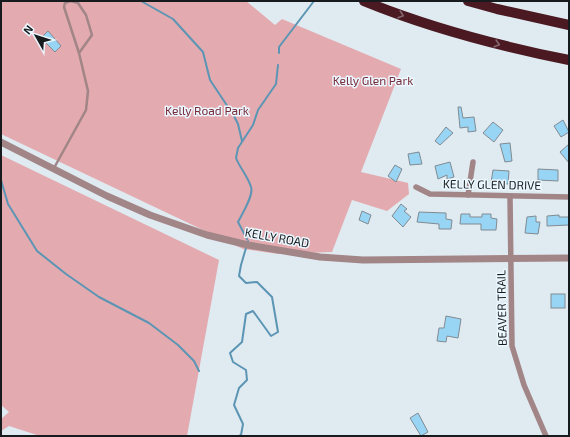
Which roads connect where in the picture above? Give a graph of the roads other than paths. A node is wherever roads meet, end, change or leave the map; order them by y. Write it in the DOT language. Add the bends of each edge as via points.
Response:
graph roads {
  1 [pos="364,1"];
  2 [pos="468,1"];
  3 [pos="569,25"];
  4 [pos="79,53"];
  5 [pos="569,60"];
  6 [pos="1,142"];
  7 [pos="473,162"];
  8 [pos="54,169"];
  9 [pos="416,187"];
  10 [pos="468,195"];
  11 [pos="510,197"];
  12 [pos="569,197"];
  13 [pos="511,258"];
  14 [pos="569,258"];
  15 [pos="546,436"];
  1 -- 5 [label="highway, one-way" via="460,34"];
  2 -- 3 [label="highway" via="497,10"];
  4 -- 4 [label="lane" via="92,35 86,15 78,3 71,1 65,3 64,7"];
  4 -- 8 [label="lane" via="88,91 86,110"];
  6 -- 8 [label="street, KELLY ROAD"];
  7 -- 10 [label="street"];
  8 -- 13 [label="street, KELLY ROAD" via="114,200 184,228 248,245 320,257 363,260"];
  9 -- 10 [label="street, KELLY GLEN DRIVE" via="430,194"];
  10 -- 11 [label="street, KELLY GLEN DRIVE"];
  11 -- 12 [label="street, KELLY GLEN DRIVE"];
  11 -- 13 [label="street, BEAVER TRAIL"];
  13 -- 14 [label="street, KELLY ROAD"];
  13 -- 15 [label="street, BEAVER TRAIL" via="512,346 524,385"];
}
